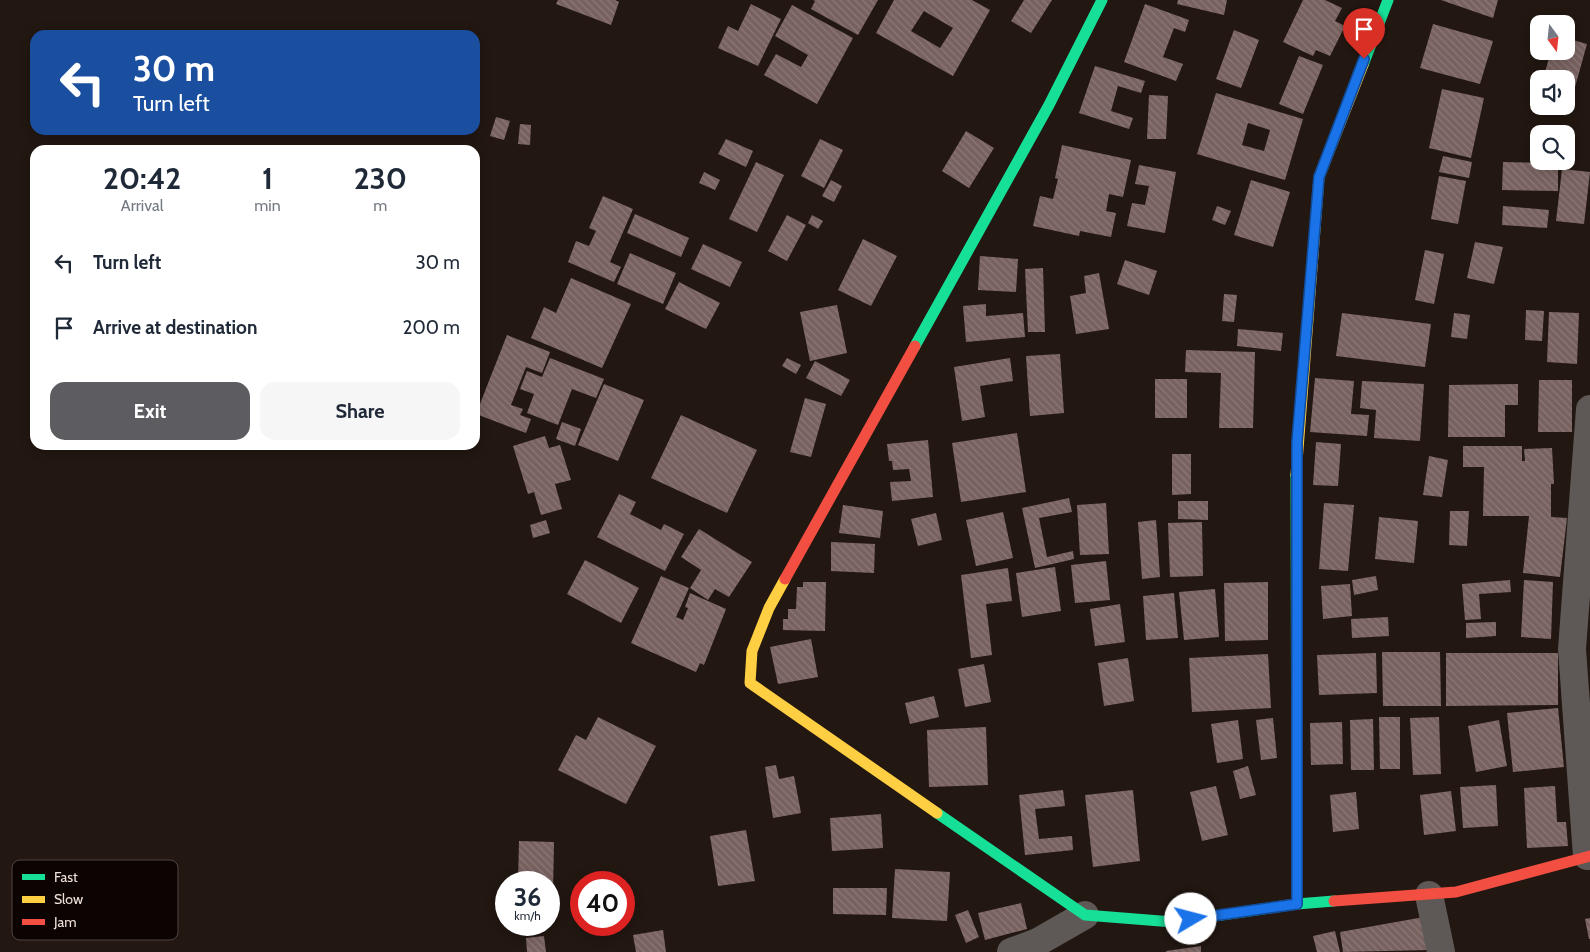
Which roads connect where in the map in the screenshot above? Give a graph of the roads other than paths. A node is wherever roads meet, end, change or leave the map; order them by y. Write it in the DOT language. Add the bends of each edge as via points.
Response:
graph roads {
  1 [pos="1102,0"];
  2 [pos="1388,0"];
  3 [pos="1590,409"];
  4 [pos="1589,856"];
  5 [pos="1429,895"];
  6 [pos="1297,904"];
  7 [pos="1085,915"];
  8 [pos="1011,952"];
  9 [pos="1440,952"];
  1 -- 7 [label="street" via="1050,105 769,608 752,651 750,682"];
  2 -- 6 [label="street" via="1319,177 1296,461"];
  3 -- 4 [label="street" via="1572,649"];
  4 -- 5 [label="street" via="1456,892"];
  5 -- 6 [label="street"];
  5 -- 9 [label="street"];
  6 -- 7 [label="street" via="1174,922"];
  7 -- 8 [label="street" via="1038,942"];
}
